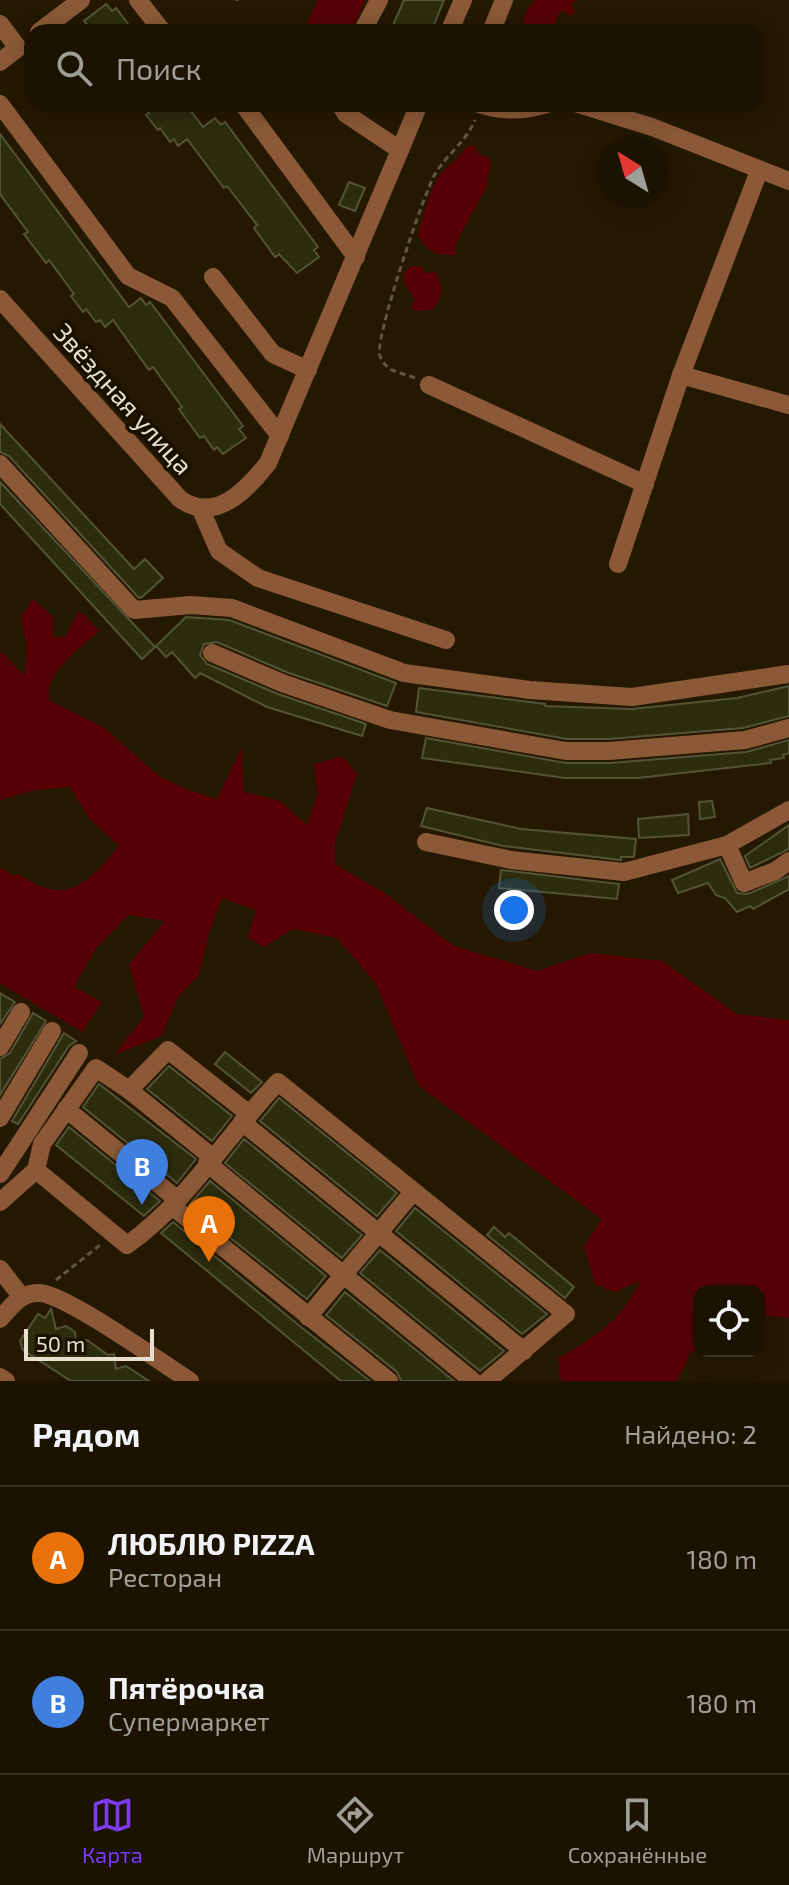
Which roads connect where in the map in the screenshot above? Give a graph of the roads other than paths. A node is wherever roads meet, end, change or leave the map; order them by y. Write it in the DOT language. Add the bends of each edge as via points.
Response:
graph roads {
  1 [pos="81,0"];
  2 [pos="138,0"];
  3 [pos="379,0"];
  4 [pos="463,0"];
  5 [pos="504,0"];
  6 [pos="0,24"];
  7 [pos="50,24"];
  8 [pos="157,24"];
  9 [pos="366,24"];
  10 [pos="452,24"];
  11 [pos="494,24"];
  12 [pos="24,42"];
  13 [pos="24,44"];
  14 [pos="0,62"];
  15 [pos="0,104"];
  16 [pos="249,112"];
  17 [pos="345,112"];
  18 [pos="416,112"];
  19 [pos="604,112"];
  20 [pos="400,150"];
  21 [pos="759,171"];
  22 [pos="789,181"];
  23 [pos="356,257"];
  24 [pos="213,277"];
  25 [pos="0,299"];
  26 [pos="308,370"];
  27 [pos="681,375"];
  28 [pos="429,385"];
  29 [pos="789,405"];
  30 [pos="280,436"];
  31 [pos="0,464"];
  32 [pos="645,484"];
  33 [pos="201,510"];
  34 [pos="618,564"];
  35 [pos="446,640"];
  36 [pos="212,653"];
  37 [pos="789,674"];
  38 [pos="789,728"];
  39 [pos="789,810"];
  40 [pos="426,842"];
  41 [pos="727,845"];
  42 [pos="789,861"];
  43 [pos="21,1012"];
  44 [pos="52,1031"];
  45 [pos="0,1047"];
  46 [pos="79,1053"];
  47 [pos="129,1090"];
  48 [pos="66,1109"];
  49 [pos="0,1118"];
  50 [pos="245,1118"];
  51 [pos="210,1160"];
  52 [pos="36,1170"];
  53 [pos="0,1174"];
  54 [pos="413,1192"];
  55 [pos="0,1202"];
  56 [pos="175,1203"];
  57 [pos="379,1232"];
  58 [pos="0,1269"];
  59 [pos="343,1274"];
  60 [pos="21,1296"];
  61 [pos="308,1317"];
  62 [pos="0,1319"];
  63 [pos="524,1351"];
  64 [pos="0,1377"];
  65 [pos="6,1381"];
  66 [pos="190,1381"];
  67 [pos="389,1381"];
  68 [pos="473,1381"];
  69 [pos="487,1381"];
  1 -- 7 [label="street"];
  2 -- 8 [label="street"];
  3 -- 9 [label="street"];
  4 -- 10 [label="street"];
  5 -- 11 [label="street"];
  6 -- 12 [label="street"];
  13 -- 14 [label="street"];
  15 -- 30 [label="street" via="128,276 172,298"];
  16 -- 23 [label="street"];
  17 -- 20 [label="street"];
  18 -- 20 [label="street, Звёздная улица"];
  19 -- 21 [label="street"];
  20 -- 23 [label="street, Звёздная улица"];
  21 -- 22 [label="street"];
  21 -- 27 [label="street"];
  23 -- 26 [label="street, Звёздная улица"];
  24 -- 26 [label="street" via="273,354"];
  25 -- 33 [label="street, Звёздная улица" via="165,483"];
  26 -- 30 [label="street, Звёздная улица"];
  27 -- 29 [label="street"];
  27 -- 32 [label="street"];
  28 -- 32 [label="street"];
  30 -- 33 [label="street, Звёздная улица" via="257,477 217,507"];
  31 -- 37 [label="street" via="134,610 232,608 404,673 530,690 632,697"];
  32 -- 34 [label="street"];
  33 -- 35 [label="street" via="219,551 258,578"];
  36 -- 38 [label="street" via="390,720 566,751 745,740"];
  39 -- 41 [label="street"];
  40 -- 41 [label="street" via="511,860 624,872"];
  41 -- 42 [label="street" via="744,883"];
  43 -- 45 [label="street"];
  44 -- 49 [label="street"];
  46 -- 53 [label="street"];
  47 -- 48 [label="street" via="96,1068"];
  47 -- 50 [label="street" via="168,1050"];
  47 -- 51 [label="street"];
  48 -- 52 [label="street" via="42,1144"];
  48 -- 56 [label="street"];
  50 -- 51 [label="street"];
  50 -- 54 [label="street" via="278,1082"];
  50 -- 57 [label="street"];
  51 -- 56 [label="street"];
  51 -- 59 [label="street"];
  52 -- 55 [label="street"];
  52 -- 56 [label="street" via="127,1245"];
  54 -- 57 [label="street"];
  54 -- 63 [label="street" via="566,1314"];
  56 -- 61 [label="street"];
  57 -- 59 [label="street"];
  57 -- 63 [label="street"];
  58 -- 60 [label="street"];
  59 -- 61 [label="street"];
  59 -- 68 [label="street"];
  60 -- 62 [label="street"];
  60 -- 66 [label="street" via="40,1293 67,1303"];
  61 -- 67 [label="street"];
  63 -- 69 [label="street"];
  64 -- 65 [label="street"];
}
